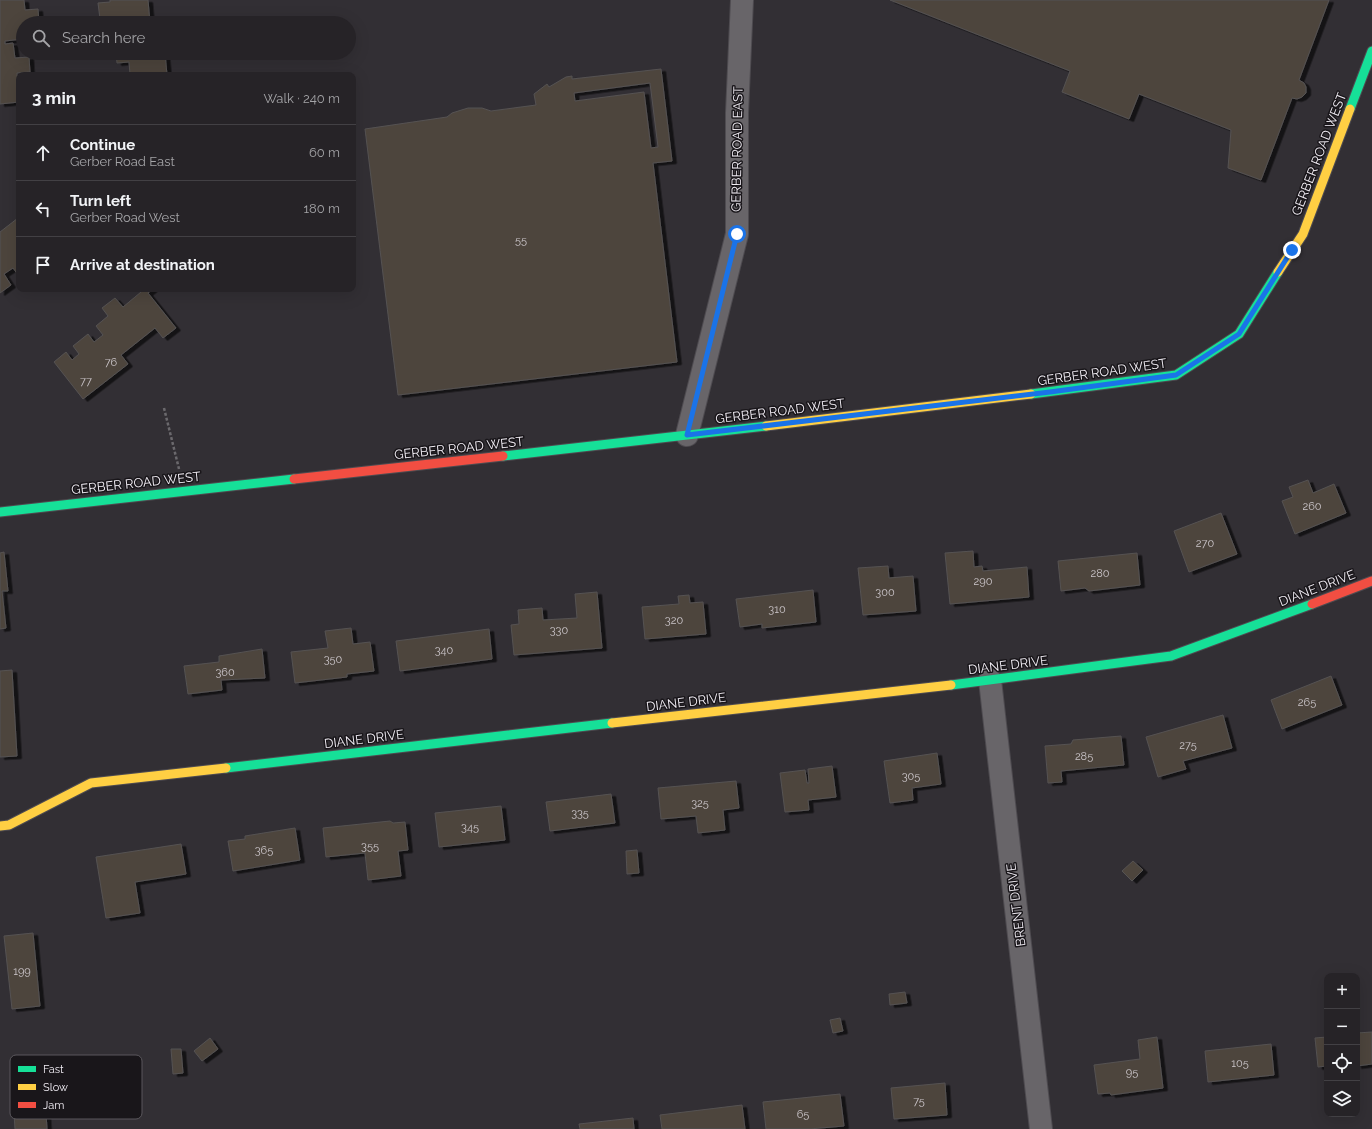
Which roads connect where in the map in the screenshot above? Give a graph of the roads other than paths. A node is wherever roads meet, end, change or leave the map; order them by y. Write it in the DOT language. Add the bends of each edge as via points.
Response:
graph roads {
  1 [pos="742,0"];
  2 [pos="1372,51"];
  3 [pos="687,435"];
  4 [pos="0,512"];
  5 [pos="1372,581"];
  6 [pos="990,680"];
  7 [pos="0,826"];
  8 [pos="1041,1129"];
  1 -- 3 [label="street, GERBER ROAD EAST" via="737,113 737,234"];
  2 -- 3 [label="street, GERBER ROAD WEST" via="1303,234 1239,334 1176,375"];
  3 -- 4 [label="street, GERBER ROAD WEST"];
  5 -- 6 [label="street, DIANE DRIVE" via="1171,656"];
  6 -- 7 [label="street, DIANE DRIVE" via="91,784 9,825"];
  6 -- 8 [label="street, BRENT DRIVE"];
}
